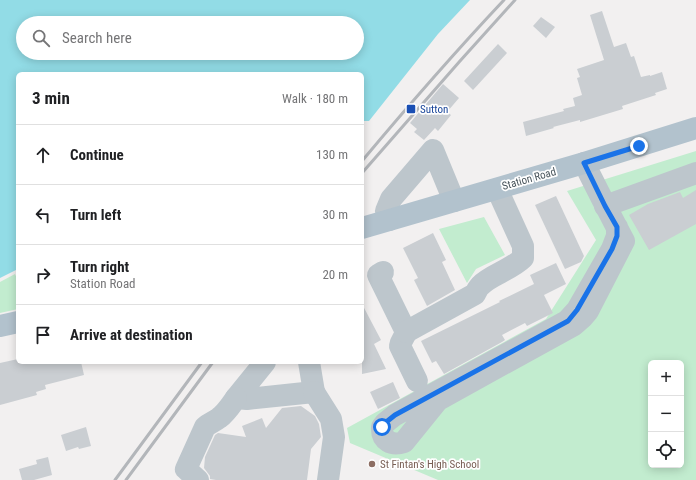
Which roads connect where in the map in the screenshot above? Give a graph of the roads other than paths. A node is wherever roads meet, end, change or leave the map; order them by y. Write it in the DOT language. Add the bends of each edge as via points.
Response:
graph roads {
  1 [pos="696,128"];
  2 [pos="584,163"];
  3 [pos="696,173"];
  4 [pos="497,189"];
  5 [pos="454,201"];
  6 [pos="605,206"];
  7 [pos="389,220"];
  8 [pos="364,227"];
  9 [pos="621,234"];
  10 [pos="383,272"];
  11 [pos="16,322"];
  12 [pos="0,326"];
  13 [pos="406,332"];
  14 [pos="263,364"];
  15 [pos="309,364"];
  16 [pos="417,382"];
  17 [pos="314,392"];
  18 [pos="236,398"];
  19 [pos="198,480"];
  20 [pos="328,480"];
  1 -- 2 [label="main road, Station Road"];
  2 -- 4 [label="main road, Station Road"];
  2 -- 6 [label="street"];
  3 -- 6 [label="street"];
  4 -- 5 [label="main road, Station Road"];
  4 -- 13 [label="street" via="524,246 523,258 486,280 475,294"];
  5 -- 7 [label="main road, Station Road"];
  5 -- 7 [label="street" via="432,150 391,199 386,211"];
  6 -- 9 [label="street"];
  7 -- 8 [label="main road, Station Road"];
  9 -- 9 [label="street" via="588,311 574,325 438,400 404,442 391,443 383,437 382,427 395,415 568,321 577,310 617,236"];
  10 -- 13 [label="street" via="378,275"];
  11 -- 12 [label="main road"];
  13 -- 16 [label="street" via="400,346"];
  14 -- 18 [label="street"];
  15 -- 17 [label="street"];
  17 -- 18 [label="street"];
  17 -- 20 [label="street" via="343,440"];
  18 -- 19 [label="street" via="224,414 205,427 186,469"];
}
